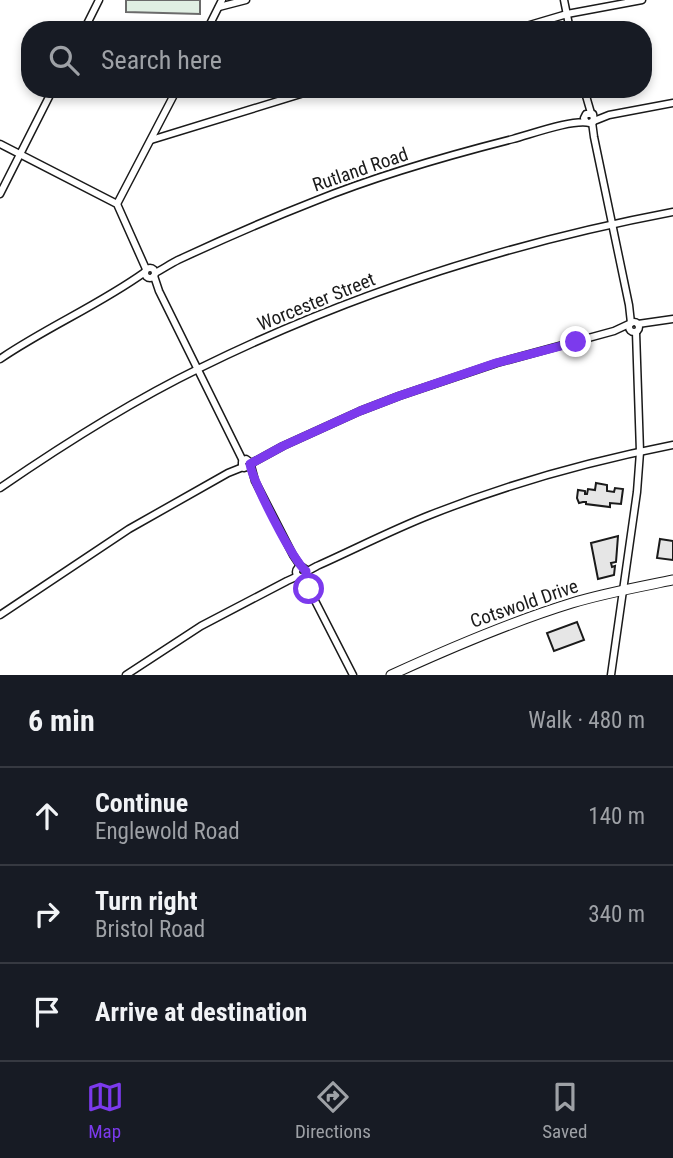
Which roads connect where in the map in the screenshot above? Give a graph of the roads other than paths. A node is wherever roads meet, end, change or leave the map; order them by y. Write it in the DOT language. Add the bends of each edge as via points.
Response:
graph roads {
  1 [pos="99,0"];
  2 [pos="246,0"];
  3 [pos="564,0"];
  4 [pos="642,0"];
  5 [pos="220,3"];
  6 [pos="567,14"];
  7 [pos="88,21"];
  8 [pos="211,21"];
  9 [pos="543,21"];
  10 [pos="568,21"];
  11 [pos="48,98"];
  12 [pos="172,98"];
  13 [pos="288,98"];
  14 [pos="586,98"];
  15 [pos="673,103"];
  16 [pos="589,118"];
  17 [pos="151,140"];
  18 [pos="0,144"];
  19 [pos="20,155"];
  20 [pos="0,194"];
  21 [pos="117,204"];
  22 [pos="673,212"];
  23 [pos="612,224"];
  24 [pos="150,273"];
  25 [pos="673,319"];
  26 [pos="634,327"];
  27 [pos="0,359"];
  28 [pos="198,369"];
  29 [pos="673,445"];
  30 [pos="640,452"];
  31 [pos="246,463"];
  32 [pos="0,488"];
  33 [pos="302,572"];
  34 [pos="673,580"];
  35 [pos="622,590"];
  36 [pos="0,615"];
  37 [pos="126,675"];
  38 [pos="353,675"];
  39 [pos="391,675"];
  40 [pos="611,675"];
  1 -- 7 [label="street"];
  2 -- 5 [label="street"];
  3 -- 6 [label="street"];
  4 -- 6 [label="street"];
  5 -- 8 [label="street"];
  6 -- 9 [label="street"];
  6 -- 10 [label="street"];
  11 -- 19 [label="street"];
  12 -- 17 [label="street"];
  13 -- 17 [label="street"];
  14 -- 16 [label="street"];
  15 -- 16 [label="street, Rutland Road"];
  16 -- 23 [label="street"];
  16 -- 24 [label="street, Rutland Road" via="423,163 316,200"];
  17 -- 21 [label="street"];
  18 -- 19 [label="street"];
  19 -- 20 [label="street"];
  19 -- 21 [label="street"];
  21 -- 24 [label="street"];
  22 -- 23 [label="street, Worcester Street"];
  23 -- 26 [label="street"];
  23 -- 28 [label="street, Worcester Street" via="439,271 354,301"];
  24 -- 27 [label="street, Rutland Road"];
  24 -- 28 [label="street"];
  25 -- 26 [label="street"];
  26 -- 30 [label="street"];
  26 -- 31 [label="street" via="435,383"];
  28 -- 31 [label="street"];
  28 -- 32 [label="street, Worcester Street" via="77,437"];
  29 -- 30 [label="street"];
  30 -- 33 [label="street" via="459,505"];
  30 -- 35 [label="street"];
  31 -- 33 [label="street"];
  31 -- 36 [label="street" via="129,529"];
  33 -- 37 [label="street" via="201,626"];
  33 -- 38 [label="street"];
  34 -- 35 [label="main road, Cotswold Drive"];
  35 -- 39 [label="main road, Cotswold Drive" via="511,624"];
  35 -- 40 [label="street"];
}
